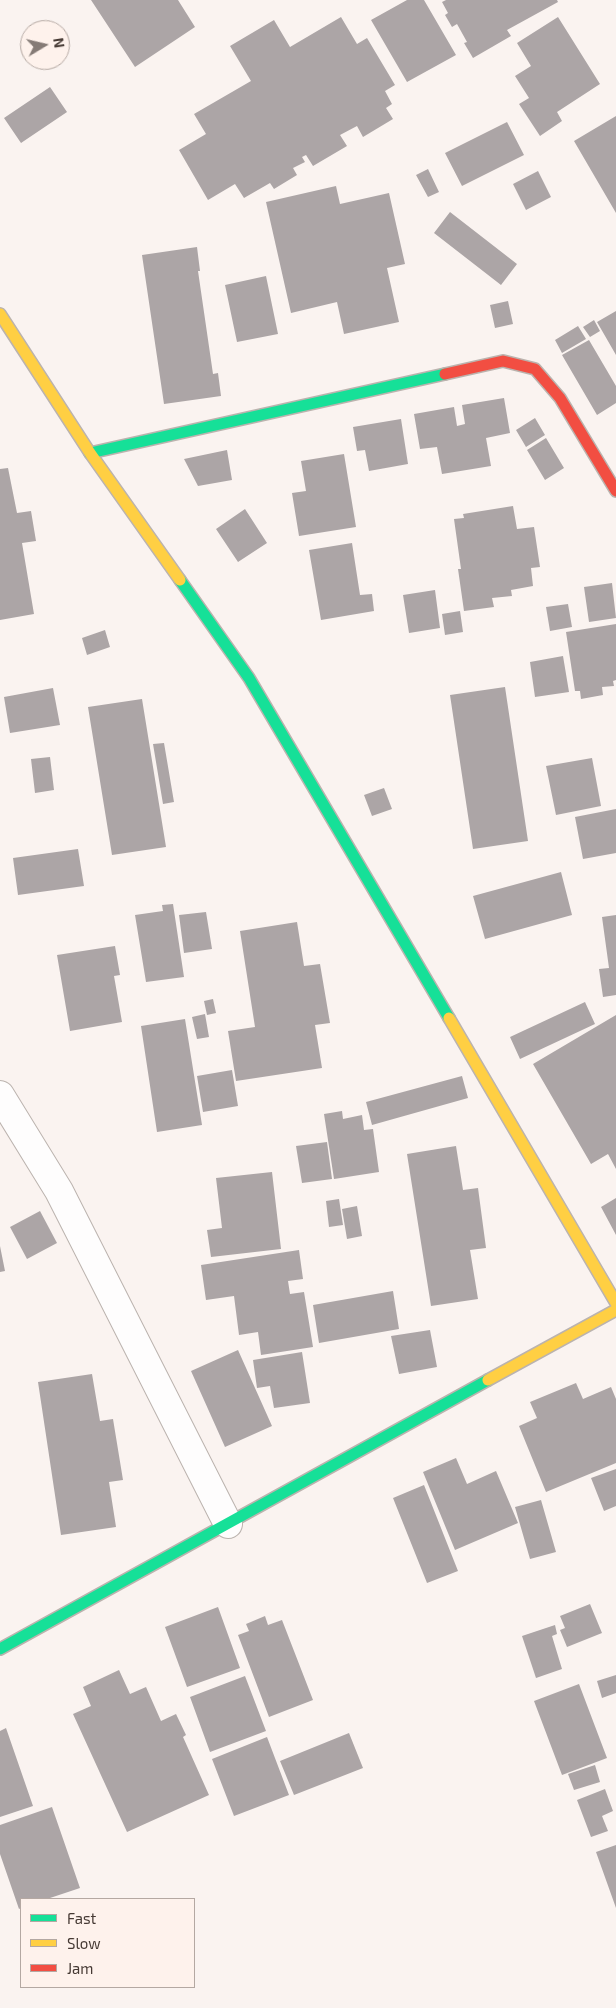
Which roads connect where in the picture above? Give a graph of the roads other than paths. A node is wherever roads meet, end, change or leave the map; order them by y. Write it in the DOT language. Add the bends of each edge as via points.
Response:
graph roads {
  1 [pos="0,314"];
  2 [pos="90,453"];
  3 [pos="616,491"];
  4 [pos="0,1095"];
  5 [pos="616,1303"];
  6 [pos="616,1310"];
  7 [pos="228,1524"];
  8 [pos="0,1648"];
  1 -- 2 [label="street"];
  2 -- 3 [label="street" via="503,361 535,369 560,398"];
  2 -- 5 [label="street" via="249,678"];
  4 -- 7 [label="street" via="59,1191"];
  6 -- 7 [label="street"];
  7 -- 8 [label="street"];
}
